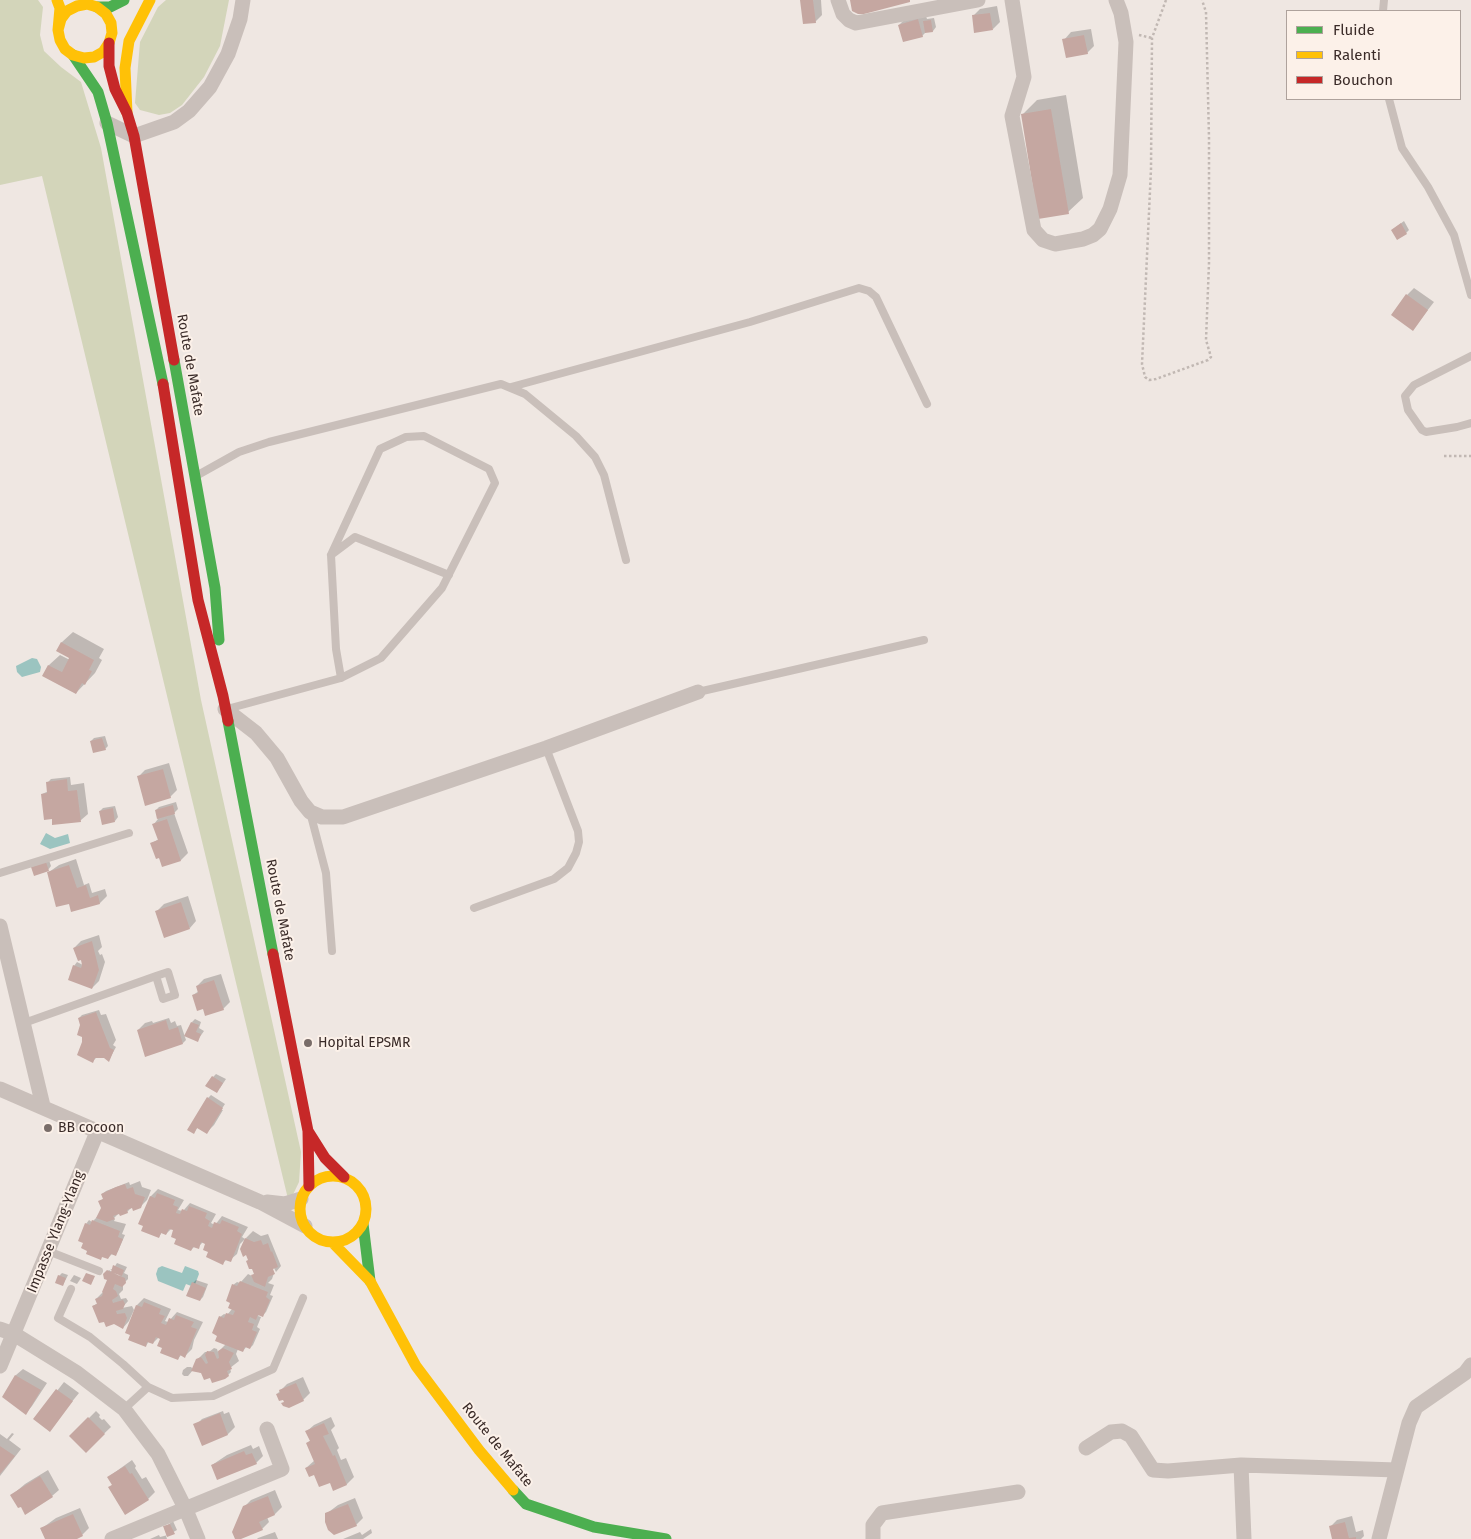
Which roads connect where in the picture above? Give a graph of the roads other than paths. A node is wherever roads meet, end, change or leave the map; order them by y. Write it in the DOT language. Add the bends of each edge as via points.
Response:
graph roads {
  1 [pos="57,0"];
  2 [pos="124,0"];
  3 [pos="146,0"];
  4 [pos="150,0"];
  5 [pos="243,0"];
  6 [pos="838,0"];
  7 [pos="978,0"];
  8 [pos="1012,0"];
  9 [pos="1116,0"];
  10 [pos="89,4"];
  11 [pos="58,30"];
  12 [pos="111,38"];
  13 [pos="74,56"];
  14 [pos="1389,100"];
  15 [pos="127,112"];
  16 [pos="107,123"];
  17 [pos="134,136"];
  18 [pos="1471,295"];
  19 [pos="1471,356"];
  20 [pos="511,387"];
  21 [pos="926,404"];
  22 [pos="1471,423"];
  23 [pos="195,476"];
  24 [pos="178,481"];
  25 [pos="331,555"];
  26 [pos="626,560"];
  27 [pos="449,575"];
  28 [pos="924,640"];
  29 [pos="340,678"];
  30 [pos="698,692"];
  31 [pos="224,702"];
  32 [pos="546,748"];
  33 [pos="310,812"];
  34 [pos="128,833"];
  35 [pos="0,873"];
  36 [pos="474,908"];
  37 [pos="0,926"];
  38 [pos="332,951"];
  39 [pos="156,976"];
  40 [pos="24,1023"];
  41 [pos="0,1089"];
  42 [pos="43,1106"];
  43 [pos="98,1130"];
  44 [pos="308,1131"];
  45 [pos="344,1177"];
  46 [pos="305,1192"];
  47 [pos="260,1202"];
  48 [pos="363,1224"];
  49 [pos="305,1226"];
  50 [pos="332,1242"];
  51 [pos="48,1251"];
  52 [pos="99,1272"];
  53 [pos="370,1281"];
  54 [pos="71,1288"];
  55 [pos="303,1298"];
  56 [pos="7,1331"];
  57 [pos="1471,1365"];
  58 [pos="0,1366"];
  59 [pos="148,1387"];
  60 [pos="124,1409"];
  61 [pos="267,1429"];
  62 [pos="1086,1448"];
  63 [pos="1241,1465"];
  64 [pos="1397,1470"];
  65 [pos="1018,1492"];
  66 [pos="186,1510"];
  67 [pos="112,1539"];
  68 [pos="198,1539"];
  69 [pos="666,1539"];
  70 [pos="873,1539"];
  71 [pos="1244,1539"];
  72 [pos="1379,1539"];
  1 -- 11 [label="main road" via="60,8"];
  2 -- 10 [label="main road" via="110,7"];
  3 -- 12 [label="main road"];
  4 -- 15 [label="main road" via="129,41 125,68"];
  5 -- 17 [label="street" via="228,54 210,87 189,111 174,122"];
  6 -- 7 [label="street" via="843,14 856,23"];
  8 -- 9 [label="street" via="1024,77 1012,116 1034,230 1043,240 1055,244 1093,236 1100,229 1120,176 1126,42 1122,13"];
  10 -- 11 [label="main road" via="67,11"];
  10 -- 12 [label="main road" via="106,14 111,23"];
  11 -- 13 [label="main road" via="65,49"];
  12 -- 13 [label="main road" via="103,52 94,57"];
  12 -- 15 [label="main road, Route de Mafate" via="108,66"];
  13 -- 16 [label="main road, Route de Mafate" via="98,92"];
  14 -- 18 [label="lane" via="1402,148 1454,236"];
  15 -- 17 [label="main road, Route de Mafate"];
  16 -- 17 [label="street"];
  16 -- 24 [label="main road, Route de Mafate" via="164,392"];
  17 -- 23 [label="main road, Route de Mafate"];
  19 -- 22 [label="lane" via="1414,385 1405,396 1408,410 1426,432"];
  20 -- 21 [label="lane" via="750,322 859,288 876,297"];
  20 -- 23 [label="lane" via="501,384 269,442 240,452"];
  20 -- 26 [label="lane" via="525,394 595,456 604,475"];
  23 -- 24 [label="lane"];
  23 -- 31 [label="main road, Route de Mafate" via="215,588"];
  24 -- 31 [label="main road, Route de Mafate" via="198,600"];
  25 -- 27 [label="lane" via="355,537"];
  25 -- 27 [label="lane" via="380,449 406,437 424,436 489,469 495,483"];
  25 -- 29 [label="lane"];
  27 -- 29 [label="lane" via="442,588 380,658"];
  28 -- 30 [label="lane"];
  29 -- 31 [label="lane"];
  30 -- 32 [label="street"];
  31 -- 33 [label="street" via="277,758"];
  31 -- 44 [label="main road, Route de Mafate"];
  32 -- 33 [label="street" via="343,817 322,818"];
  32 -- 36 [label="lane" via="578,831 576,853 568,868 554,879"];
  33 -- 38 [label="lane" via="326,873"];
  34 -- 35 [label="lane"];
  37 -- 40 [label="street"];
  39 -- 40 [label="lane"];
  40 -- 42 [label="street"];
  41 -- 42 [label="street"];
  42 -- 43 [label="street"];
  43 -- 47 [label="street"];
  43 -- 51 [label="street, Impasse Ylang-Ylang"];
  44 -- 45 [label="main road, Route de Mafate" via="325,1158"];
  44 -- 46 [label="main road, Route de Mafate"];
  45 -- 46 [label="main road" via="325,1176"];
  45 -- 48 [label="main road" via="364,1196 366,1215"];
  46 -- 47 [label="street" via="285,1204"];
  46 -- 49 [label="main road" via="300,1213"];
  47 -- 49 [label="street"];
  48 -- 50 [label="main road" via="350,1238"];
  48 -- 53 [label="main road, Route de Mafate"];
  49 -- 50 [label="main road" via="316,1238"];
  50 -- 53 [label="main road, Route de Mafate"];
  51 -- 52 [label="lane"];
  51 -- 56 [label="street, Impasse Ylang-Ylang"];
  53 -- 69 [label="main road, Route de Mafate" via="416,1366 479,1450 526,1504 594,1527"];
  54 -- 59 [label="lane" via="58,1318 90,1337"];
  55 -- 59 [label="lane" via="273,1370 213,1396 172,1398"];
  56 -- 58 [label="street, Impasse Ylang-Ylang"];
  56 -- 60 [label="street" via="77,1372"];
  57 -- 64 [label="street" via="1465,1373 1416,1407"];
  59 -- 60 [label="lane"];
  60 -- 66 [label="street" via="158,1454"];
  61 -- 66 [label="street" via="282,1469"];
  62 -- 63 [label="street" via="1111,1432 1122,1431 1131,1436 1153,1470 1168,1472"];
  63 -- 64 [label="street"];
  63 -- 71 [label="street"];
  64 -- 72 [label="street"];
  65 -- 70 [label="street" via="882,1513 873,1525"];
  66 -- 67 [label="street"];
  66 -- 68 [label="street"];
}
